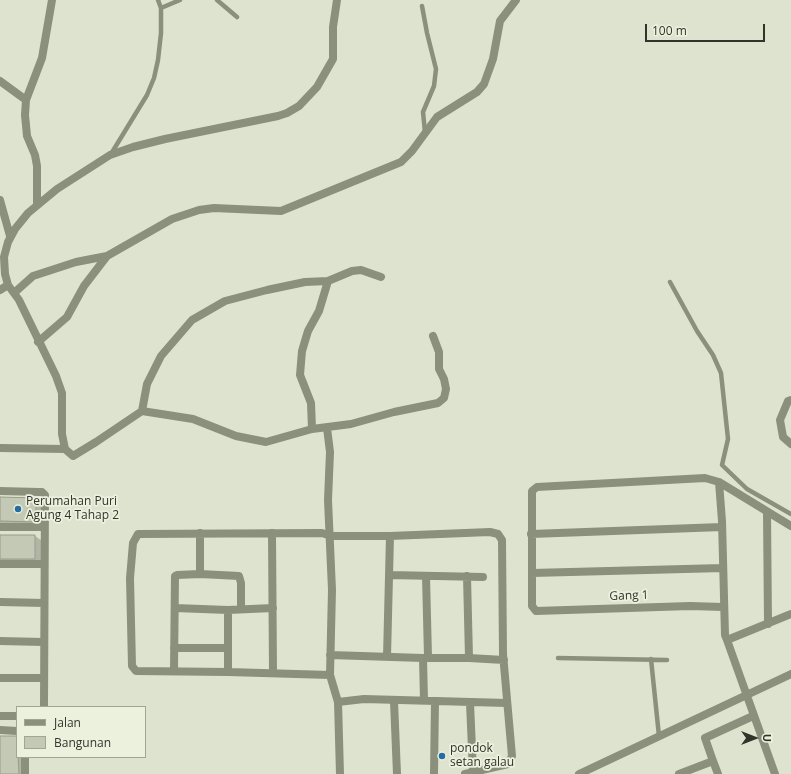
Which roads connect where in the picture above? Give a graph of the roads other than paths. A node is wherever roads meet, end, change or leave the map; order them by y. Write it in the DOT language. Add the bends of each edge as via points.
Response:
graph roads {
  1 [pos="52,0"];
  2 [pos="158,0"];
  3 [pos="180,0"];
  4 [pos="217,0"];
  5 [pos="337,0"];
  6 [pos="516,0"];
  7 [pos="422,6"];
  8 [pos="161,8"];
  9 [pos="237,17"];
  10 [pos="0,81"];
  11 [pos="26,100"];
  12 [pos="425,132"];
  13 [pos="110,155"];
  14 [pos="0,200"];
  15 [pos="37,205"];
  16 [pos="10,236"];
  17 [pos="106,256"];
  18 [pos="381,277"];
  19 [pos="328,281"];
  20 [pos="670,282"];
  21 [pos="8,285"];
  22 [pos="0,290"];
  23 [pos="14,294"];
  24 [pos="433,336"];
  25 [pos="38,342"];
  26 [pos="791,400"];
  27 [pos="142,411"];
  28 [pos="327,428"];
  29 [pos="312,429"];
  30 [pos="791,444"];
  31 [pos="0,448"];
  32 [pos="65,449"];
  33 [pos="719,482"];
  34 [pos="0,491"];
  35 [pos="767,512"];
  36 [pos="791,514"];
  37 [pos="791,526"];
  38 [pos="0,527"];
  39 [pos="44,527"];
  40 [pos="722,527"];
  41 [pos="200,533"];
  42 [pos="272,533"];
  43 [pos="531,534"];
  44 [pos="331,536"];
  45 [pos="390,536"];
  46 [pos="0,564"];
  47 [pos="44,564"];
  48 [pos="723,568"];
  49 [pos="532,573"];
  50 [pos="200,574"];
  51 [pos="389,575"];
  52 [pos="426,576"];
  53 [pos="467,576"];
  54 [pos="483,577"];
  55 [pos="0,602"];
  56 [pos="44,603"];
  57 [pos="724,607"];
  58 [pos="175,608"];
  59 [pos="273,608"];
  60 [pos="241,609"];
  61 [pos="228,610"];
  62 [pos="791,614"];
  63 [pos="768,624"];
  64 [pos="727,640"];
  65 [pos="0,641"];
  66 [pos="43,642"];
  67 [pos="174,648"];
  68 [pos="227,648"];
  69 [pos="330,655"];
  70 [pos="387,657"];
  71 [pos="426,658"];
  72 [pos="469,658"];
  73 [pos="558,658"];
  74 [pos="651,659"];
  75 [pos="504,660"];
  76 [pos="667,660"];
  77 [pos="174,671"];
  78 [pos="228,672"];
  79 [pos="273,673"];
  80 [pos="791,674"];
  81 [pos="330,675"];
  82 [pos="0,678"];
  83 [pos="44,678"];
  84 [pos="746,694"];
  85 [pos="424,700"];
  86 [pos="394,701"];
  87 [pos="435,701"];
  88 [pos="338,702"];
  89 [pos="470,703"];
  90 [pos="507,703"];
  91 [pos="44,706"];
  92 [pos="0,716"];
  93 [pos="16,716"];
  94 [pos="753,716"];
  95 [pos="0,730"];
  96 [pos="16,732"];
  97 [pos="659,736"];
  98 [pos="25,758"];
  99 [pos="713,761"];
  100 [pos="469,773"];
  101 [pos="25,774"];
  102 [pos="340,774"];
  103 [pos="396,774"];
  104 [pos="434,774"];
  105 [pos="579,774"];
  106 [pos="680,774"];
  107 [pos="718,774"];
  108 [pos="775,774"];
  1 -- 11 [label="street" via="42,58"];
  2 -- 8 [label="lane"];
  3 -- 8 [label="lane"];
  4 -- 9 [label="lane"];
  5 -- 13 [label="street" via="333,27 334,50 330,65 317,87 294,110 278,116 132,147"];
  6 -- 12 [label="street" via="500,21 493,60 484,84 477,92 437,117"];
  7 -- 12 [label="lane" via="436,69 434,86 423,112"];
  8 -- 13 [label="lane" via="160,49 154,78 141,106"];
  10 -- 11 [label="street"];
  11 -- 15 [label="street" via="25,125 36,161"];
  12 -- 17 [label="street" via="401,162 285,209 199,210 172,219"];
  13 -- 15 [label="street"];
  14 -- 16 [label="street"];
  15 -- 16 [label="street"];
  16 -- 21 [label="street" via="4,257"];
  17 -- 23 [label="street" via="76,262 33,276"];
  17 -- 25 [label="street" via="84,286 67,317"];
  18 -- 19 [label="street" via="361,270"];
  19 -- 27 [label="street" via="305,282 225,301 192,320 161,356 147,384"];
  19 -- 29 [label="street" via="319,311 308,331 302,351 300,375 311,403"];
  20 -- 36 [label="lane" via="721,373 728,439 722,465 747,488"];
  21 -- 22 [label="street"];
  21 -- 23 [label="street"];
  23 -- 25 [label="street"];
  24 -- 28 [label="street" via="439,352 439,369 446,389 444,398 438,404"];
  25 -- 32 [label="street" via="62,393 62,434"];
  26 -- 30 [label="street" via="788,401 780,420 783,437"];
  27 -- 29 [label="street" via="193,419 236,436 266,442"];
  27 -- 32 [label="street" via="73,456"];
  28 -- 29 [label="street"];
  28 -- 44 [label="street" via="330,452 328,510"];
  31 -- 32 [label="street"];
  33 -- 35 [label="street"];
  33 -- 40 [label="street"];
  33 -- 43 [label="street" via="704,478 537,487 532,491"];
  34 -- 39 [label="street" via="42,492 45,496"];
  35 -- 37 [label="street"];
  35 -- 63 [label="street"];
  38 -- 39 [label="street"];
  39 -- 47 [label="street"];
  40 -- 43 [label="street"];
  40 -- 48 [label="street"];
  41 -- 42 [label="street"];
  41 -- 50 [label="street"];
  41 -- 77 [label="street" via="138,534 132,543 132,666 139,672"];
  42 -- 44 [label="street" via="322,533"];
  42 -- 59 [label="street"];
  43 -- 49 [label="street"];
  44 -- 45 [label="street"];
  44 -- 69 [label="street"];
  45 -- 51 [label="street"];
  45 -- 75 [label="street" via="490,532 498,534 502,540"];
  46 -- 47 [label="street"];
  47 -- 56 [label="street"];
  48 -- 49 [label="street"];
  48 -- 57 [label="street"];
  49 -- 57 [label="street, Gang 1" via="532,606 536,611"];
  50 -- 58 [label="street" via="175,576"];
  50 -- 60 [label="street" via="239,576"];
  51 -- 52 [label="street"];
  51 -- 70 [label="street"];
  52 -- 53 [label="street"];
  52 -- 71 [label="street"];
  53 -- 54 [label="street"];
  53 -- 72 [label="street"];
  55 -- 56 [label="street"];
  56 -- 66 [label="street"];
  57 -- 64 [label="street"];
  58 -- 61 [label="street"];
  58 -- 67 [label="street"];
  59 -- 60 [label="street"];
  59 -- 79 [label="street"];
  60 -- 61 [label="street"];
  61 -- 68 [label="street"];
  62 -- 63 [label="street"];
  63 -- 64 [label="street"];
  64 -- 84 [label="street"];
  65 -- 66 [label="street"];
  66 -- 83 [label="street"];
  67 -- 68 [label="street"];
  67 -- 77 [label="street"];
  68 -- 78 [label="street"];
  69 -- 70 [label="street"];
  69 -- 81 [label="street"];
  70 -- 71 [label="street"];
  71 -- 72 [label="street"];
  71 -- 85 [label="street"];
  72 -- 75 [label="street"];
  73 -- 74 [label="lane"];
  74 -- 76 [label="lane"];
  74 -- 97 [label="lane"];
  75 -- 90 [label="street"];
  77 -- 78 [label="street"];
  78 -- 79 [label="street"];
  79 -- 81 [label="street"];
  80 -- 84 [label="street"];
  81 -- 88 [label="street"];
  82 -- 83 [label="street"];
  83 -- 91 [label="street"];
  84 -- 94 [label="street"];
  84 -- 97 [label="street"];
  85 -- 86 [label="street"];
  85 -- 87 [label="street"];
  86 -- 88 [label="street" via="364,698"];
  86 -- 103 [label="street"];
  87 -- 89 [label="street"];
  87 -- 104 [label="street"];
  88 -- 102 [label="street"];
  89 -- 90 [label="street"];
  89 -- 100 [label="street"];
  90 -- 100 [label="street" via="512,756 508,764"];
  92 -- 93 [label="street"];
  94 -- 99 [label="street" via="705,738"];
  94 -- 108 [label="street"];
  95 -- 96 [label="street"];
  97 -- 105 [label="street"];
  98 -- 101 [label="street"];
  99 -- 106 [label="street"];
  99 -- 107 [label="street"];
}
